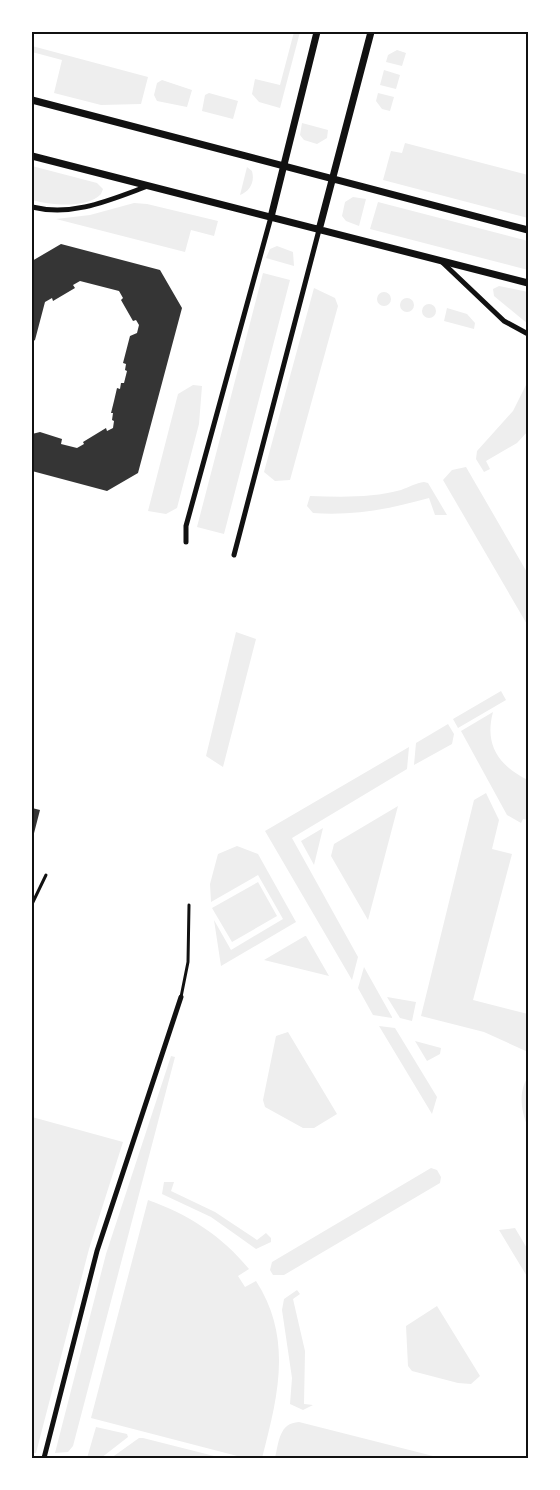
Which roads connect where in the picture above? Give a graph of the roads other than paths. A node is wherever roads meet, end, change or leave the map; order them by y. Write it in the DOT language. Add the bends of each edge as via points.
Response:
graph roads {
  1 [pos="317,32"];
  2 [pos="371,32"];
  3 [pos="32,100"];
  4 [pos="32,156"];
  5 [pos="284,165"];
  6 [pos="333,178"];
  7 [pos="149,186"];
  8 [pos="32,207"];
  9 [pos="271,217"];
  10 [pos="319,230"];
  11 [pos="528,230"];
  12 [pos="441,260"];
  13 [pos="528,283"];
  14 [pos="528,334"];
  15 [pos="186,542"];
  16 [pos="234,555"];
  17 [pos="46,875"];
  18 [pos="32,904"];
  19 [pos="189,906"];
  20 [pos="181,997"];
  21 [pos="44,1458"];
  1 -- 5 [label="street"];
  2 -- 6 [label="street"];
  3 -- 5 [label="street"];
  4 -- 7 [label="street"];
  5 -- 6 [label="street"];
  5 -- 9 [label="street"];
  6 -- 10 [label="street"];
  6 -- 11 [label="street"];
  7 -- 8 [label="street" via="88,207 65,211"];
  7 -- 9 [label="street"];
  9 -- 10 [label="street"];
  9 -- 15 [label="street" via="186,526"];
  10 -- 12 [label="street"];
  10 -- 16 [label="street"];
  12 -- 13 [label="street"];
  12 -- 14 [label="street" via="504,321"];
  17 -- 18 [label="lane"];
  19 -- 20 [label="lane" via="188,962"];
  20 -- 21 [label="street" via="98,1251"];
}
